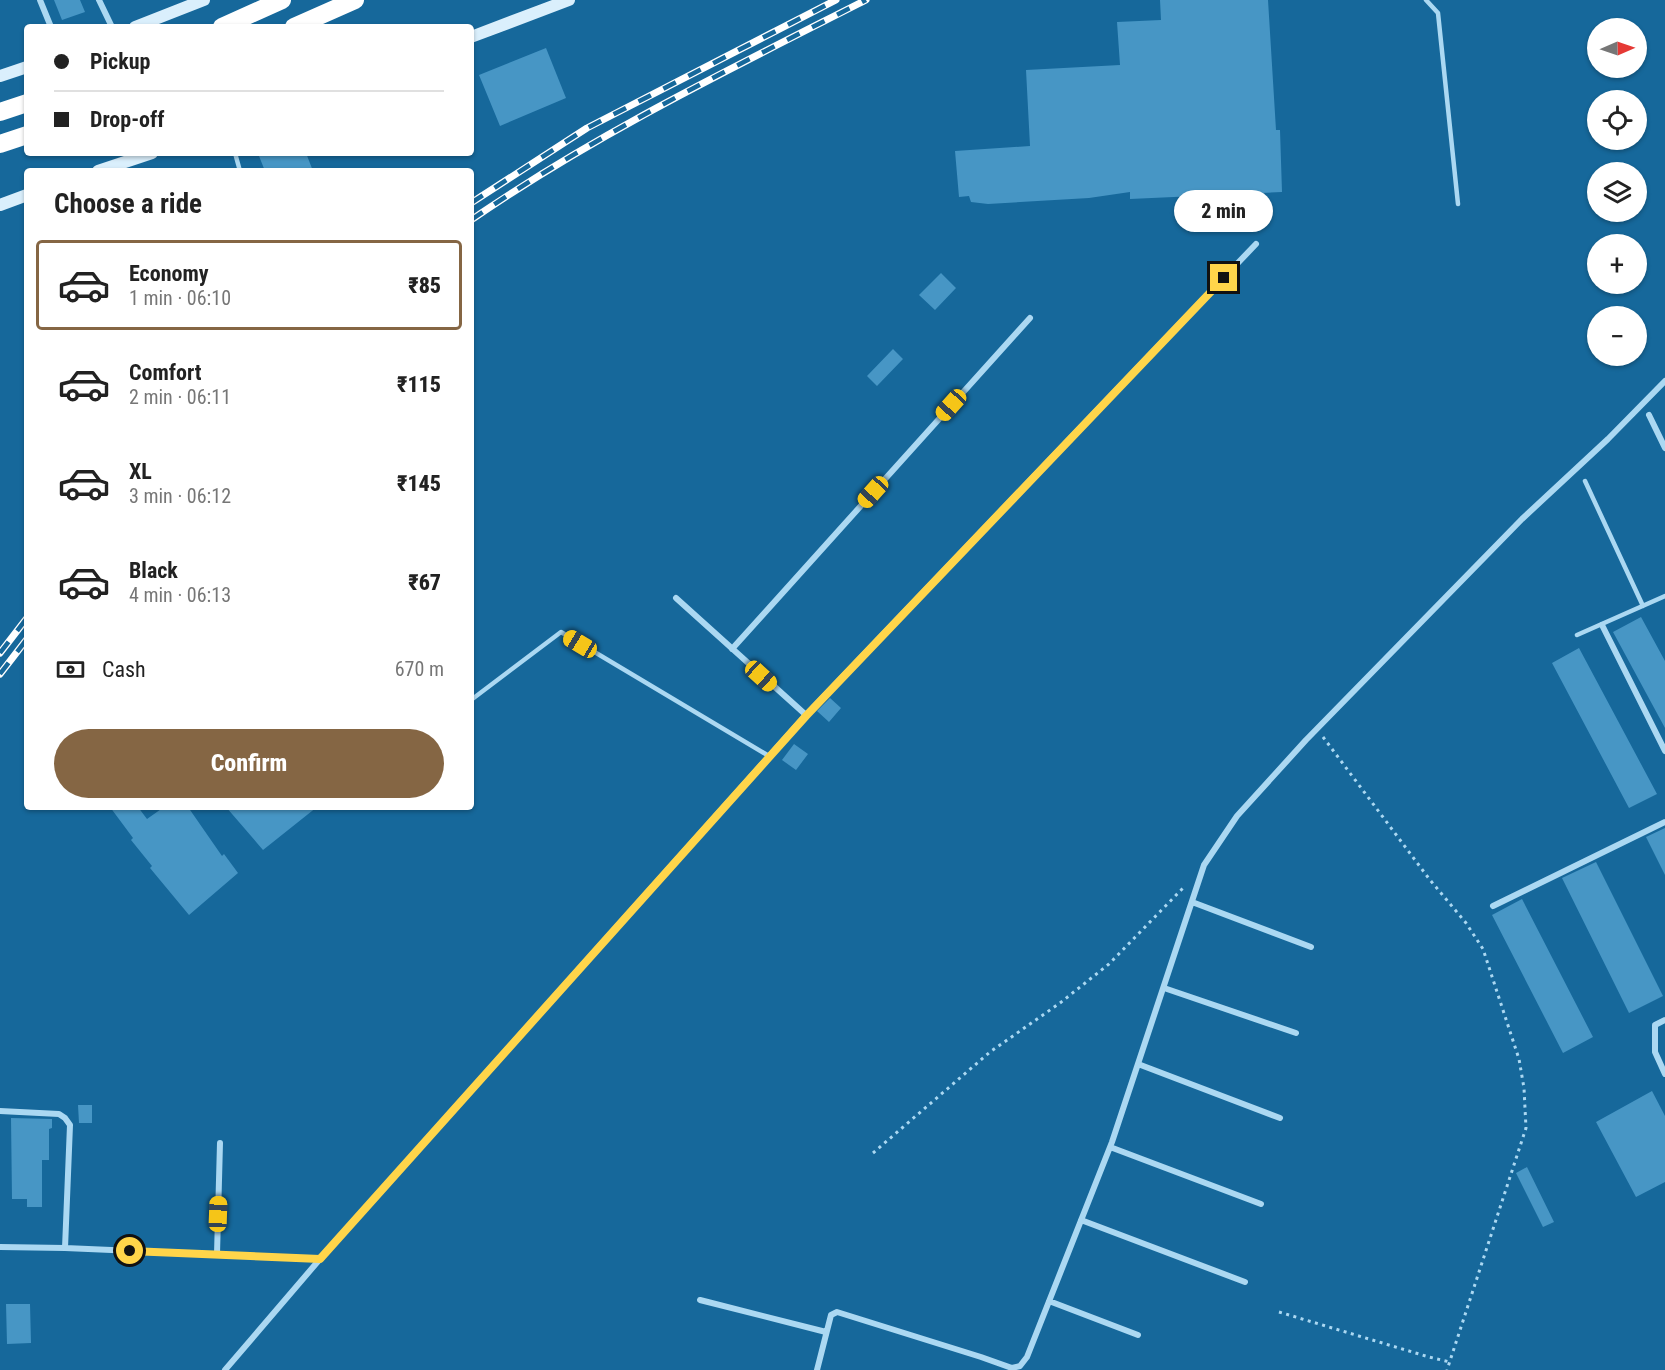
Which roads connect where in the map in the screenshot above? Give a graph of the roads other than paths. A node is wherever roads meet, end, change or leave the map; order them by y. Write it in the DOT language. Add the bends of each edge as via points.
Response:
graph roads {
  1 [pos="40,0"];
  2 [pos="99,0"];
  3 [pos="204,0"];
  4 [pos="282,0"];
  5 [pos="356,0"];
  6 [pos="569,0"];
  7 [pos="1426,0"];
  8 [pos="50,24"];
  9 [pos="111,24"];
  10 [pos="143,24"];
  11 [pos="229,24"];
  12 [pos="301,24"];
  13 [pos="474,36"];
  14 [pos="24,68"];
  15 [pos="0,76"];
  16 [pos="24,104"];
  17 [pos="0,112"];
  18 [pos="24,136"];
  19 [pos="0,144"];
  20 [pos="143,156"];
  21 [pos="107,168"];
  22 [pos="24,196"];
  23 [pos="1458,204"];
  24 [pos="0,205"];
  25 [pos="1256,244"];
  26 [pos="1030,318"];
  27 [pos="1665,381"];
  28 [pos="1649,415"];
  29 [pos="1665,448"];
  30 [pos="1585,481"];
  31 [pos="1665,596"];
  32 [pos="676,598"];
  33 [pos="1643,606"];
  34 [pos="1602,625"];
  35 [pos="1577,635"];
  36 [pos="732,649"];
  37 [pos="474,698"];
  38 [pos="806,716"];
  39 [pos="1665,751"];
  40 [pos="769,756"];
  41 [pos="1665,822"];
  42 [pos="1192,902"];
  43 [pos="1493,906"];
  44 [pos="1311,947"];
  45 [pos="1164,988"];
  46 [pos="1665,1020"];
  47 [pos="1296,1034"];
  48 [pos="1138,1064"];
  49 [pos="1665,1074"];
  50 [pos="0,1111"];
  51 [pos="1280,1118"];
  52 [pos="220,1143"];
  53 [pos="1110,1148"];
  54 [pos="1262,1204"];
  55 [pos="1081,1220"];
  56 [pos="0,1247"];
  57 [pos="65,1248"];
  58 [pos="217,1254"];
  59 [pos="320,1259"];
  60 [pos="1245,1282"];
  61 [pos="700,1300"];
  62 [pos="1049,1301"];
  63 [pos="826,1332"];
  64 [pos="1138,1335"];
  65 [pos="225,1370"];
  66 [pos="817,1370"];
  1 -- 8 [label="street"];
  2 -- 9 [label="street"];
  3 -- 10 [label="main road"];
  4 -- 11 [label="highway"];
  5 -- 12 [label="highway"];
  6 -- 13 [label="main road"];
  7 -- 23 [label="lane" via="1438,13"];
  14 -- 15 [label="main road"];
  16 -- 17 [label="highway"];
  18 -- 19 [label="highway"];
  20 -- 21 [label="main road"];
  22 -- 24 [label="main road"];
  25 -- 38 [label="street"];
  26 -- 36 [label="street"];
  27 -- 42 [label="street" via="1522,519 1237,816 1204,865"];
  28 -- 29 [label="street"];
  30 -- 33 [label="lane"];
  31 -- 33 [label="lane"];
  32 -- 36 [label="street"];
  33 -- 34 [label="lane"];
  34 -- 35 [label="lane"];
  34 -- 39 [label="street"];
  36 -- 38 [label="street"];
  37 -- 40 [label="lane" via="561,632"];
  38 -- 40 [label="street"];
  40 -- 59 [label="street"];
  41 -- 43 [label="street"];
  42 -- 44 [label="street"];
  42 -- 45 [label="street"];
  45 -- 47 [label="street"];
  45 -- 48 [label="street"];
  46 -- 49 [label="street" via="1655,1025 1655,1052"];
  48 -- 51 [label="street"];
  48 -- 53 [label="street"];
  50 -- 57 [label="street" via="58,1114 70,1125"];
  52 -- 58 [label="street"];
  53 -- 54 [label="street"];
  53 -- 55 [label="street"];
  55 -- 60 [label="street"];
  55 -- 62 [label="street"];
  56 -- 57 [label="street"];
  57 -- 58 [label="street"];
  58 -- 59 [label="street"];
  59 -- 65 [label="street"];
  61 -- 63 [label="street"];
  62 -- 63 [label="street" via="1027,1356 1020,1366 1012,1368 837,1311 831,1315"];
  62 -- 64 [label="street"];
  63 -- 66 [label="street"];
}
